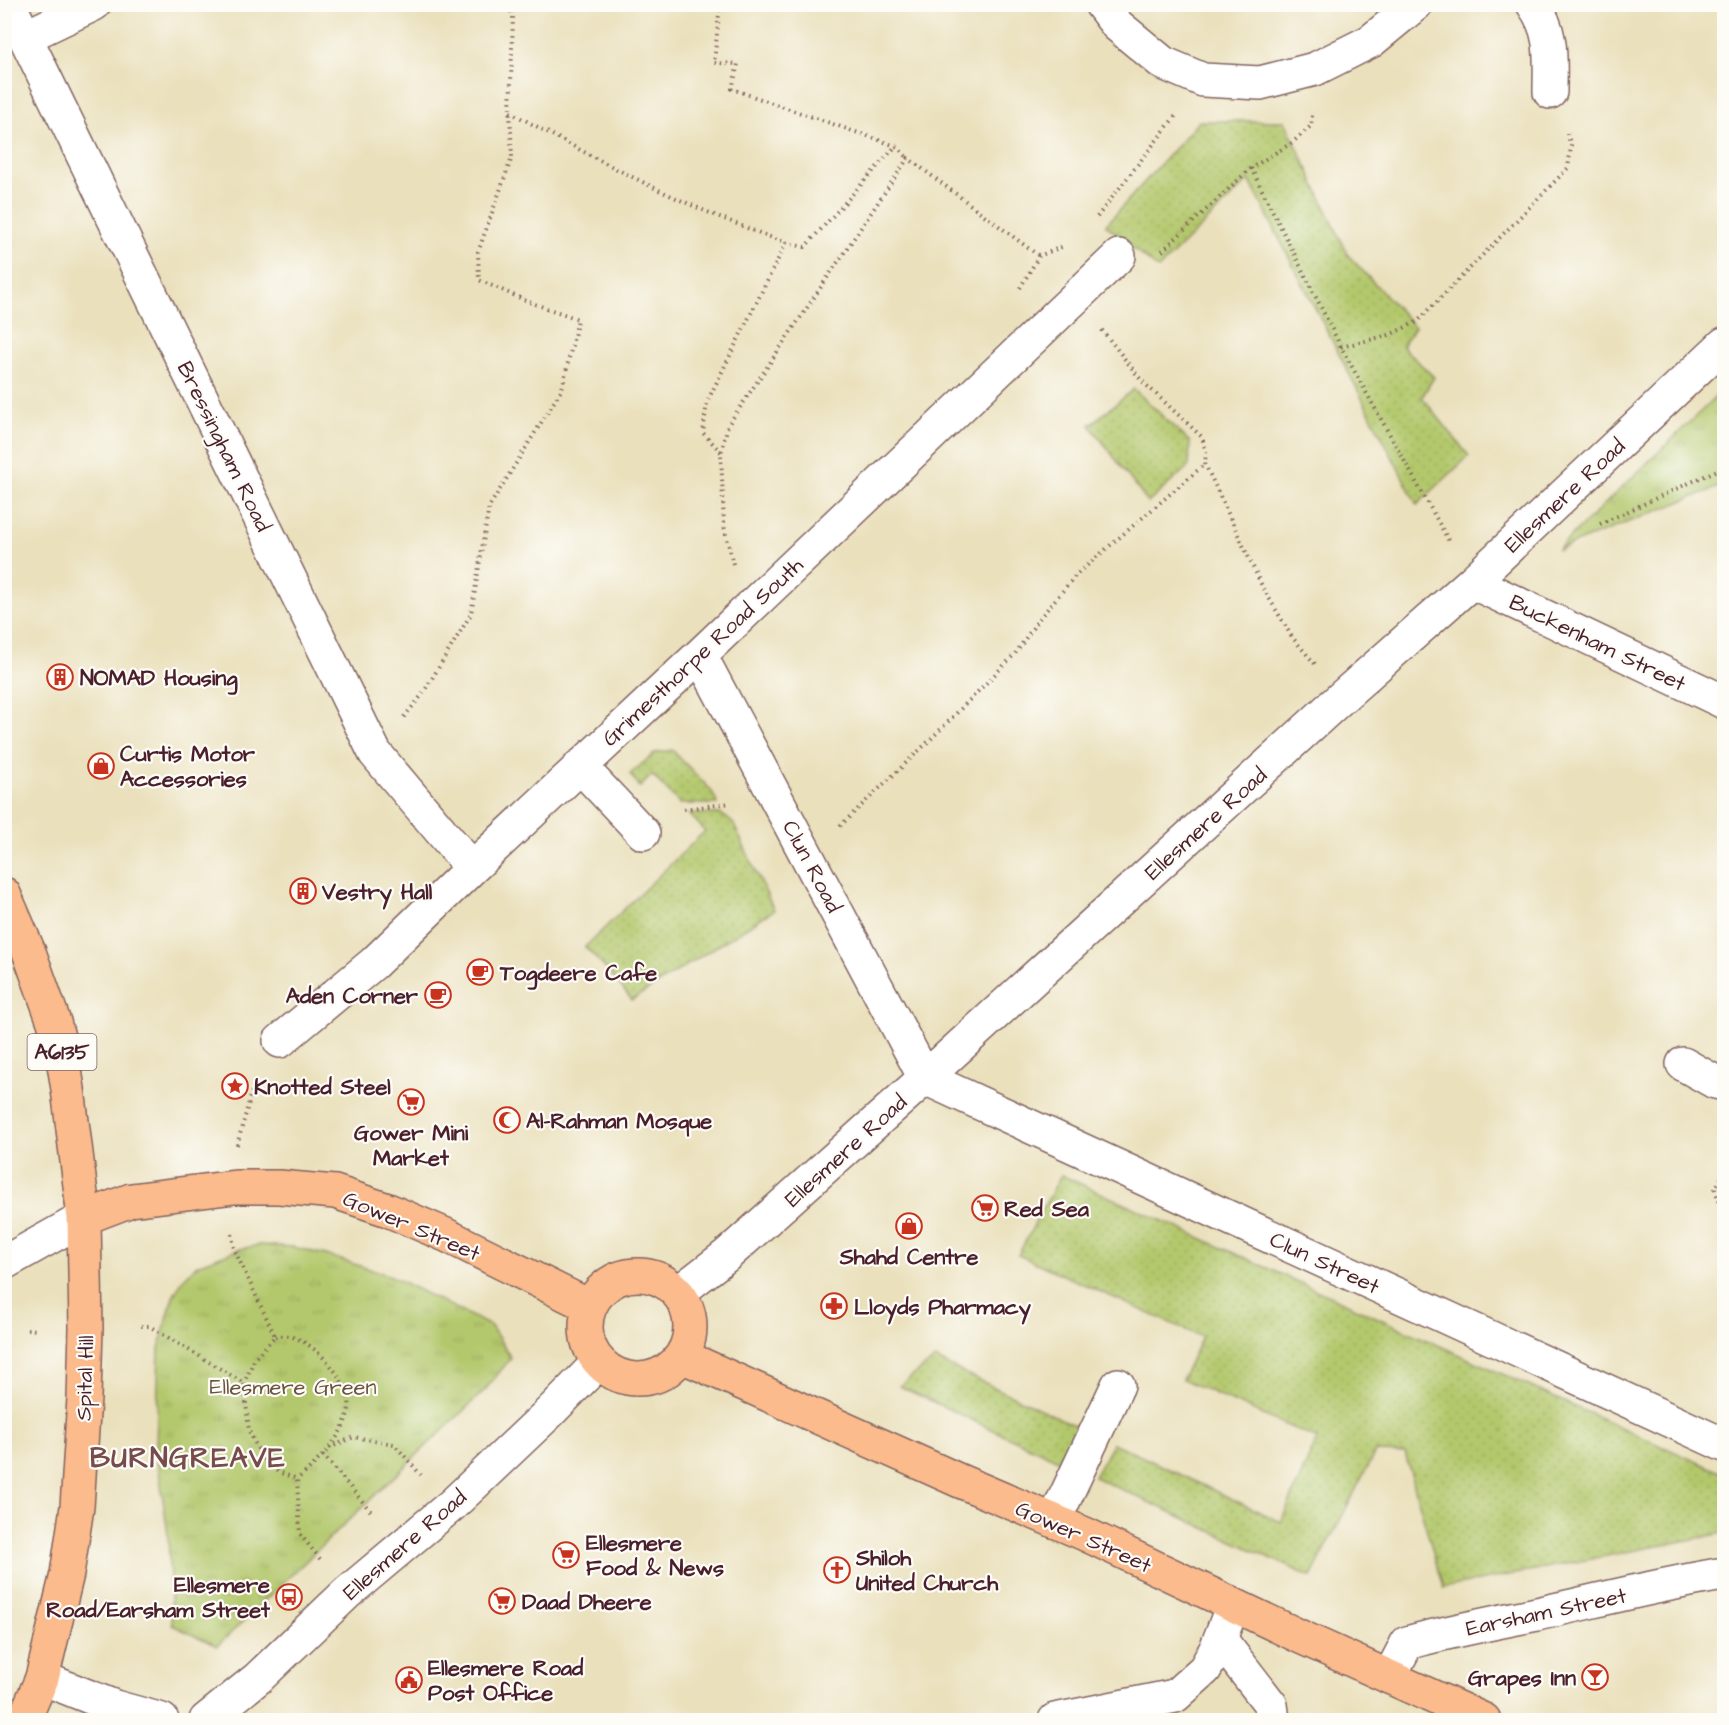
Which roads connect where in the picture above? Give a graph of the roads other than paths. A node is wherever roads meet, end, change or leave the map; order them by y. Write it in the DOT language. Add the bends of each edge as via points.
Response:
graph roads {
  1 [pos="9,4"];
  2 [pos="94,4"];
  3 [pos="1101,4"];
  4 [pos="1416,4"];
  5 [pos="1533,4"];
  6 [pos="25,37"];
  7 [pos="1550,92"];
  8 [pos="1119,256"];
  9 [pos="1725,344"];
  10 [pos="1472,582"];
  11 [pos="700,655"];
  12 [pos="1725,702"];
  13 [pos="580,766"];
  14 [pos="643,833"];
  15 [pos="472,868"];
  16 [pos="4,894"];
  17 [pos="280,1041"];
  18 [pos="1683,1064"];
  19 [pos="926,1078"];
  20 [pos="1725,1084"];
  21 [pos="84,1218"];
  22 [pos="4,1263"];
  23 [pos="678,1293"];
  24 [pos="589,1306"];
  25 [pos="682,1356"];
  26 [pos="598,1363"];
  27 [pos="1118,1385"];
  28 [pos="1725,1445"];
  29 [pos="1054,1521"];
  30 [pos="1725,1574"];
  31 [pos="1233,1605"];
  32 [pos="1220,1639"];
  33 [pos="1389,1677"];
  34 [pos="42,1678"];
  35 [pos="24,1720"];
  36 [pos="162,1720"];
  37 [pos="206,1720"];
  38 [pos="1055,1720"];
  39 [pos="1273,1720"];
  40 [pos="1484,1720"];
  1 -- 6 [label="street, Bressingham Road"];
  2 -- 6 [label="street"];
  3 -- 4 [label="street" via="1117,25 1163,63 1203,81 1260,83 1315,69 1371,41"];
  5 -- 7 [label="street" via="1542,16 1550,41"];
  6 -- 15 [label="street, Bressingham Road" via="375,753"];
  8 -- 11 [label="street, Grimesthorpe Road South"];
  9 -- 10 [label="street, Ellesmere Road"];
  10 -- 12 [label="street, Buckenham Street"];
  10 -- 19 [label="street, Ellesmere Road"];
  11 -- 13 [label="street, Grimesthorpe Road South"];
  11 -- 19 [label="street, Clun Road"];
  13 -- 14 [label="street"];
  13 -- 15 [label="street, Grimesthorpe Road South"];
  15 -- 17 [label="street, Grimesthorpe Road South" via="374,963"];
  16 -- 21 [label="main road, A6135" via="29,952 62,1052"];
  18 -- 20 [label="street"];
  19 -- 23 [label="street, Ellesmere Road" via="727,1255"];
  19 -- 28 [label="street, Clun Street"];
  21 -- 22 [label="street"];
  21 -- 24 [label="main road, Gower Street" via="131,1200 235,1188 335,1192 446,1235"];
  21 -- 34 [label="main road, Spital Hill / A6135" via="86,1328 76,1507 67,1574"];
  23 -- 24 [label="main road" via="662,1280 645,1274 627,1275 610,1282"];
  23 -- 25 [label="main road" via="691,1324"];
  24 -- 26 [label="main road" via="584,1326 588,1346"];
  25 -- 26 [label="main road" via="669,1370 652,1378 632,1380 614,1375"];
  25 -- 29 [label="main road, Gower Street"];
  26 -- 37 [label="street, Ellesmere Road" via="453,1504"];
  27 -- 29 [label="street"];
  29 -- 31 [label="main road, Gower Street"];
  30 -- 33 [label="street, Earsham Street" via="1407,1643"];
  31 -- 32 [label="street"];
  31 -- 33 [label="main road, Gower Street"];
  32 -- 38 [label="street" via="1205,1669 1175,1696"];
  32 -- 39 [label="street" via="1271,1705"];
  33 -- 40 [label="main road, Gower Street"];
  34 -- 35 [label="main road, Spital Hill / A6135"];
  34 -- 36 [label="street" via="115,1707"];
}
